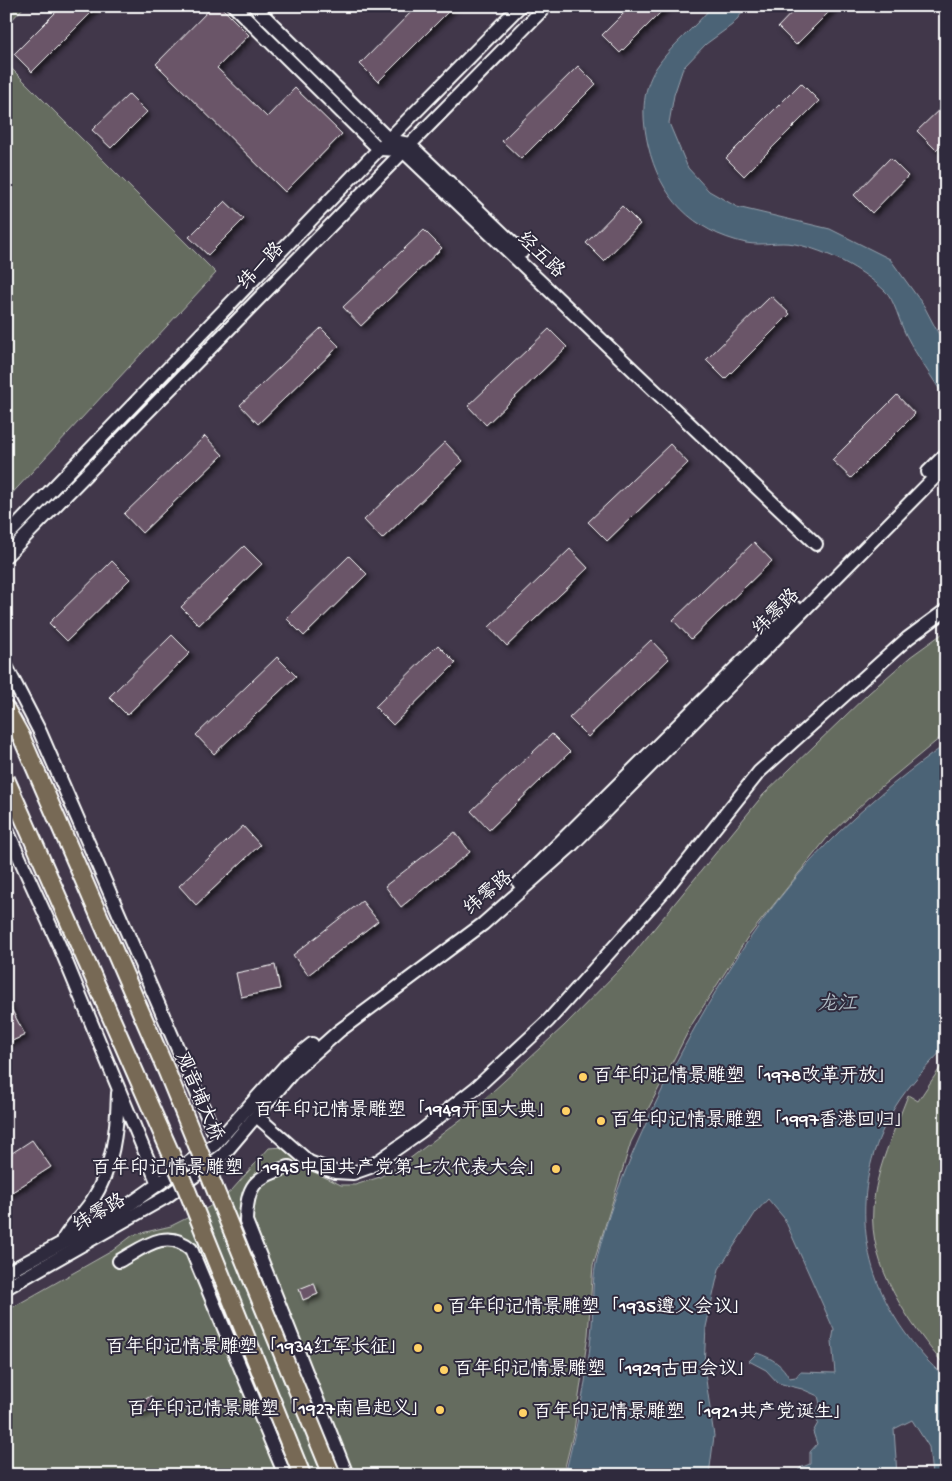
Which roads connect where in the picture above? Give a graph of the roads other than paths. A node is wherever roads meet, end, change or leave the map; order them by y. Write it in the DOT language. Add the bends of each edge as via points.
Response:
graph roads {
  1 [pos="234,6"];
  2 [pos="254,6"];
  3 [pos="520,6"];
  4 [pos="546,6"];
  5 [pos="384,144"];
  6 [pos="406,147"];
  7 [pos="946,454"];
  8 [pos="946,466"];
  9 [pos="6,537"];
  10 [pos="818,541"];
  11 [pos="6,556"];
  12 [pos="946,610"];
  13 [pos="6,666"];
  14 [pos="6,709"];
  15 [pos="6,779"];
  16 [pos="6,828"];
  17 [pos="118,1088"];
  18 [pos="260,1120"];
  19 [pos="213,1130"];
  20 [pos="289,1166"];
  21 [pos="156,1179"];
  22 [pos="62,1241"];
  23 [pos="120,1261"];
  24 [pos="6,1272"];
  25 [pos="6,1288"];
  26 [pos="285,1475"];
  27 [pos="302,1475"];
  28 [pos="332,1475"];
  29 [pos="348,1475"];
  1 -- 5 [label="street"];
  2 -- 5 [label="street"];
  3 -- 5 [label="street, 纬一路"];
  4 -- 6 [label="street, 纬一路"];
  5 -- 6 [label="street"];
  5 -- 9 [label="street, 纬一路"];
  6 -- 10 [label="street, 经五路"];
  6 -- 11 [label="street, 纬一路"];
  7 -- 22 [label="street, 纬零路" via="518,884 478,919 287,1064 215,1144 116,1214"];
  8 -- 25 [label="street, 纬零路" via="571,846 483,924 339,1031 293,1072 223,1155 166,1197"];
  12 -- 18 [label="street" via="901,645 759,772 665,890 548,1021 477,1088 420,1132 370,1167 354,1173 335,1172 309,1162"];
  13 -- 19 [label="street" via="40,732"];
  14 -- 28 [label="main road, 观音埔大桥, bridge" via="21,736 167,1072"];
  15 -- 27 [label="main road, bridge" via="183,1182"];
  16 -- 17 [label="street"];
  17 -- 21 [label="street"];
  17 -- 22 [label="street" via="118,1120 107,1173 92,1201"];
  20 -- 29 [label="street" via="272,1172 253,1186 247,1198 246,1221"];
  22 -- 24 [label="street, 纬零路"];
  23 -- 26 [label="street" via="160,1238 173,1238 191,1248"];
}
